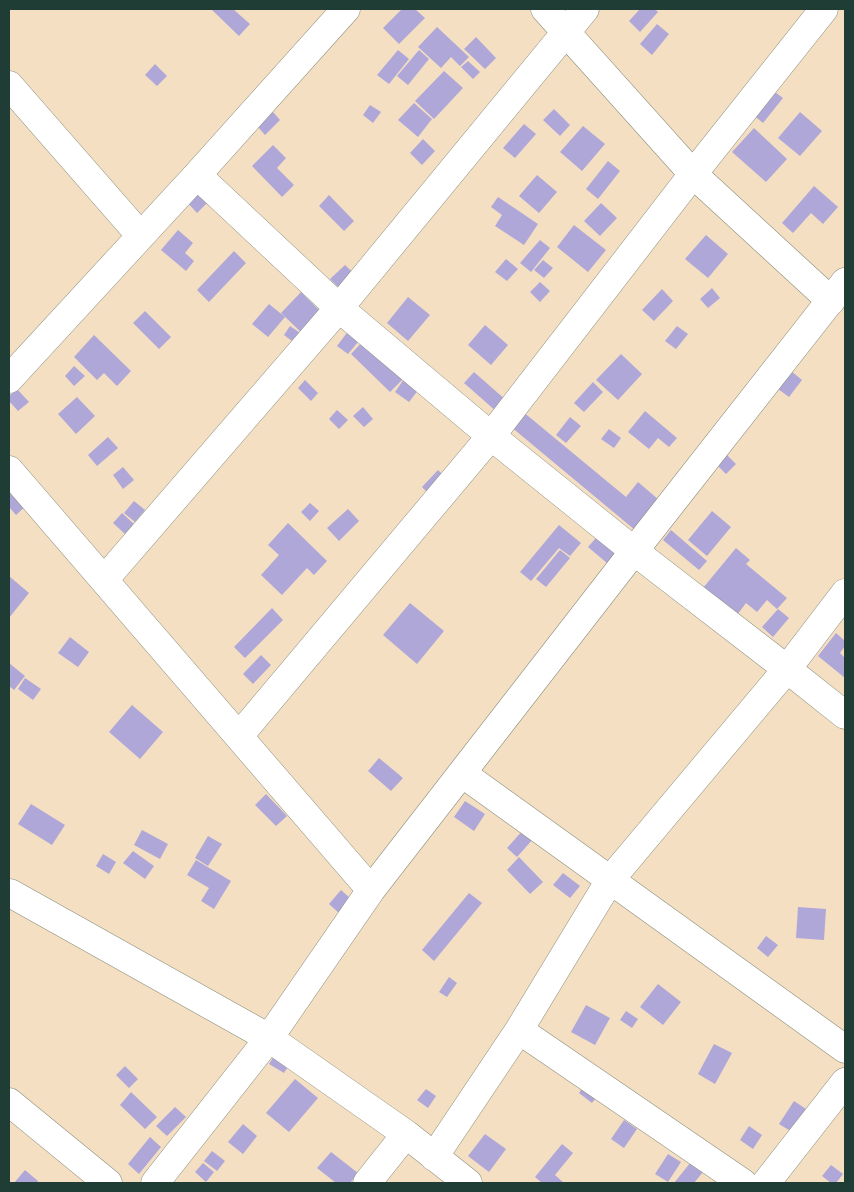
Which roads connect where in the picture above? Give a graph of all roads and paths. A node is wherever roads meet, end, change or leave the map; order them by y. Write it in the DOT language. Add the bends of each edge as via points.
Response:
graph roads {
  1 [pos="346,9"];
  2 [pos="545,9"];
  3 [pos="586,9"];
  4 [pos="824,9"];
  5 [pos="566,31"];
  6 [pos="9,85"];
  7 [pos="693,174"];
  8 [pos="196,175"];
  9 [pos="140,235"];
  10 [pos="838,292"];
  11 [pos="339,308"];
  12 [pos="9,379"];
  13 [pos="491,436"];
  14 [pos="9,470"];
  15 [pos="634,551"];
  16 [pos="104,580"];
  17 [pos="845,593"];
  18 [pos="787,668"];
  19 [pos="845,715"];
  20 [pos="238,736"];
  21 [pos="463,774"];
  22 [pos="610,880"];
  23 [pos="371,890"];
  24 [pos="9,894"];
  25 [pos="519,1030"];
  26 [pos="269,1038"];
  27 [pos="845,1049"];
  28 [pos="845,1082"];
  29 [pos="9,1102"];
  30 [pos="406,1134"];
  31 [pos="434,1157"];
  32 [pos="108,1183"];
  33 [pos="155,1183"];
  34 [pos="367,1183"];
  35 [pos="468,1183"];
  36 [pos="744,1183"];
  37 [pos="766,1183"];
  1 -- 8 [label="street"];
  2 -- 5 [label="street"];
  3 -- 5 [label="street"];
  4 -- 7 [label="street"];
  5 -- 7 [label="street"];
  5 -- 11 [label="street"];
  6 -- 9 [label="street"];
  7 -- 10 [label="street"];
  7 -- 13 [label="street"];
  8 -- 9 [label="street"];
  8 -- 11 [label="street"];
  9 -- 12 [label="street"];
  10 -- 15 [label="street"];
  11 -- 13 [label="street"];
  11 -- 16 [label="street"];
  13 -- 15 [label="street"];
  13 -- 20 [label="street"];
  14 -- 16 [label="street"];
  15 -- 18 [label="street"];
  15 -- 21 [label="street"];
  16 -- 20 [label="street"];
  17 -- 18 [label="street"];
  18 -- 19 [label="street"];
  18 -- 22 [label="street"];
  20 -- 23 [label="street"];
  21 -- 22 [label="street"];
  21 -- 23 [label="street"];
  22 -- 25 [label="street"];
  22 -- 27 [label="street"];
  23 -- 26 [label="street"];
  24 -- 26 [label="street"];
  25 -- 31 [label="street"];
  25 -- 36 [label="street"];
  26 -- 30 [label="street"];
  26 -- 33 [label="street"];
  28 -- 37 [label="street"];
  29 -- 32 [label="street"];
  30 -- 31 [label="street"];
  30 -- 34 [label="street"];
  31 -- 35 [label="street"];
}
